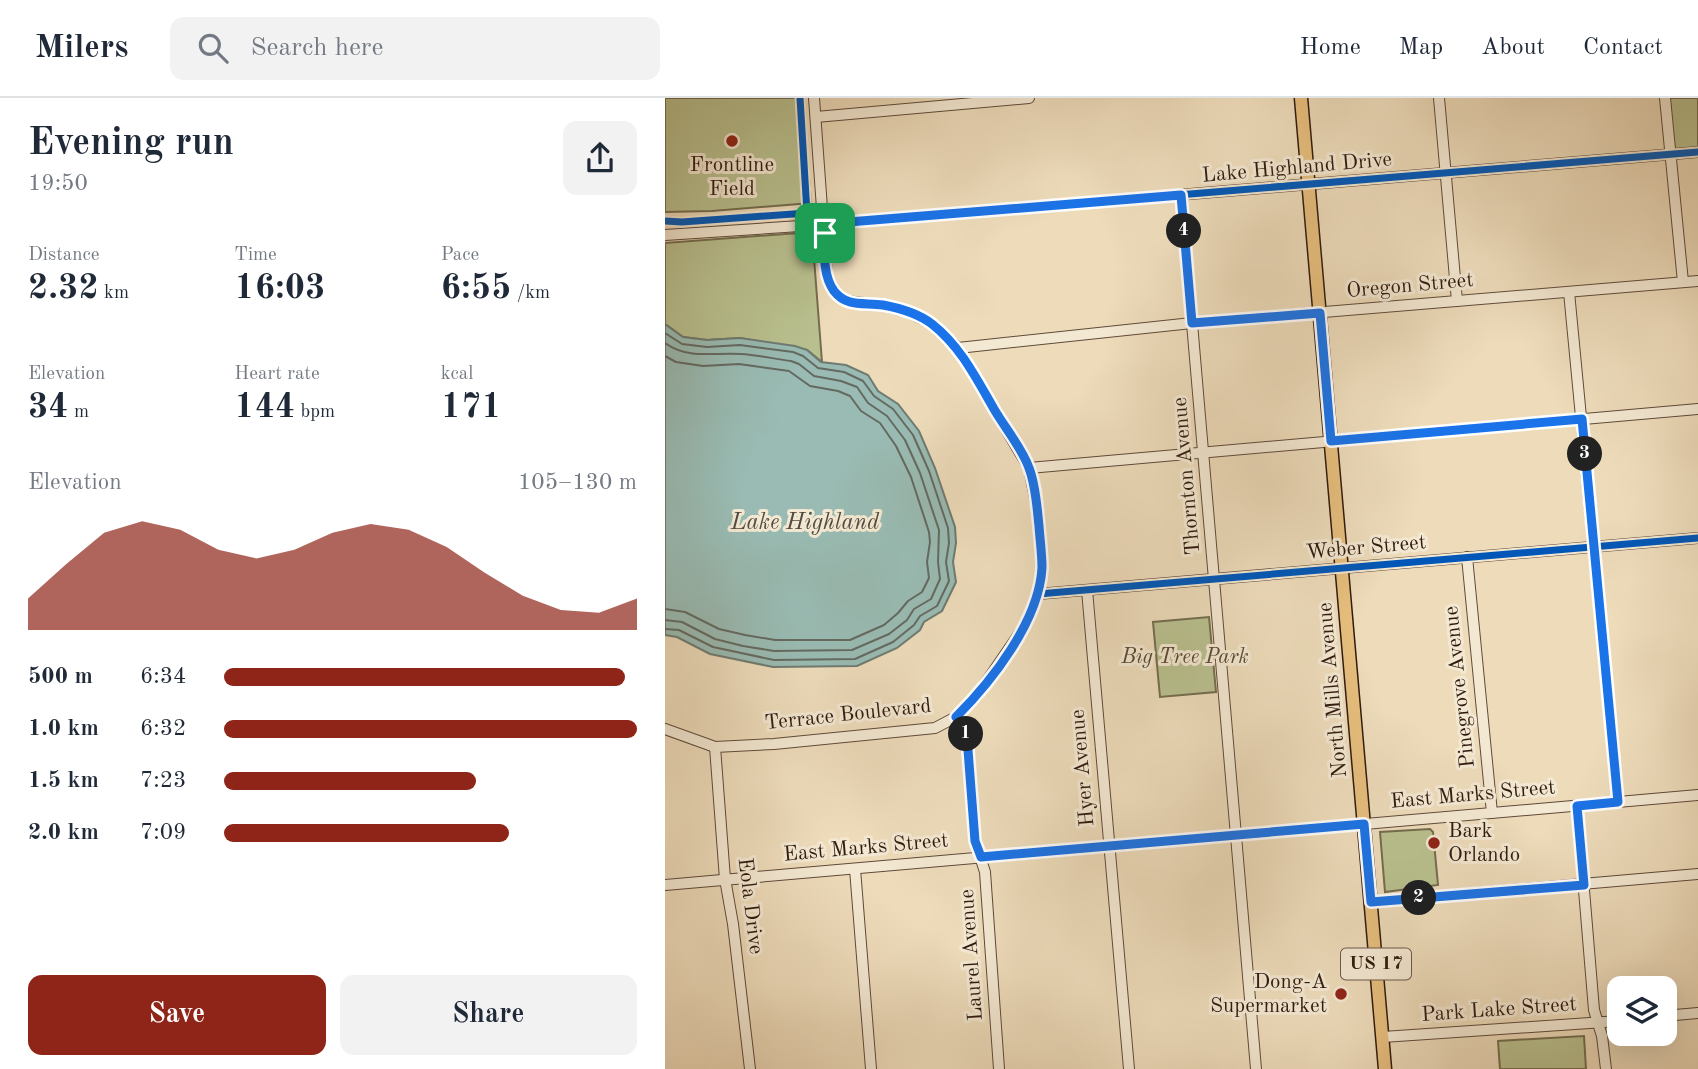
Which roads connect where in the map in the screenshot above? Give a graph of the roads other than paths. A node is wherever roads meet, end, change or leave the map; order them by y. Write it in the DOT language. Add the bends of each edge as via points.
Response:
graph roads {
  1 [pos="814,98"];
  2 [pos="1029,98"];
  3 [pos="1301,98"];
  4 [pos="1439,98"];
  5 [pos="1665,98"];
  6 [pos="816,117"];
  7 [pos="1698,152"];
  8 [pos="1670,154"];
  9 [pos="1446,173"];
  10 [pos="1308,185"];
  11 [pos="1181,195"];
  12 [pos="824,224"];
  13 [pos="665,235"];
  14 [pos="1698,281"];
  15 [pos="1683,282"];
  16 [pos="1569,292"];
  17 [pos="1458,301"];
  18 [pos="1320,313"];
  19 [pos="1192,323"];
  20 [pos="958,348"];
  21 [pos="1698,409"];
  22 [pos="1582,419"];
  23 [pos="1331,441"];
  24 [pos="1202,452"];
  25 [pos="1029,468"];
  26 [pos="1698,538"];
  27 [pos="1593,547"];
  28 [pos="1467,557"];
  29 [pos="1342,568"];
  30 [pos="1214,580"];
  31 [pos="1087,590"];
  32 [pos="1038,594"];
  33 [pos="956,717"];
  34 [pos="665,729"];
  35 [pos="715,747"];
  36 [pos="1698,795"];
  37 [pos="1618,802"];
  38 [pos="1577,806"];
  39 [pos="1492,813"];
  40 [pos="1364,824"];
  41 [pos="1236,836"];
  42 [pos="1109,846"];
  43 [pos="981,857"];
  44 [pos="855,869"];
  45 [pos="1698,874"];
  46 [pos="725,879"];
  47 [pos="665,885"];
  48 [pos="1584,885"];
  49 [pos="1371,902"];
  50 [pos="1698,1013"];
  51 [pos="1677,1015"];
  52 [pos="1607,1022"];
  53 [pos="1598,1023"];
  54 [pos="1383,1037"];
  55 [pos="750,1069"];
  56 [pos="871,1069"];
  57 [pos="999,1069"];
  58 [pos="1129,1069"];
  59 [pos="1256,1069"];
  60 [pos="1385,1069"];
  61 [pos="1606,1069"];
  1 -- 6 [label="street, Terrace Boulevard"];
  2 -- 6 [label="street"];
  3 -- 10 [label="main road, North Mills Avenue / US 17"];
  4 -- 9 [label="street"];
  5 -- 8 [label="street"];
  6 -- 12 [label="street, Terrace Boulevard"];
  7 -- 8 [label="street, Lake Highland Drive"];
  8 -- 9 [label="street, Lake Highland Drive"];
  8 -- 15 [label="street"];
  9 -- 10 [label="street, Lake Highland Drive"];
  9 -- 17 [label="street"];
  10 -- 11 [label="street, Lake Highland Drive"];
  10 -- 18 [label="main road, North Mills Avenue / US 17"];
  11 -- 12 [label="street, Lake Highland Drive"];
  11 -- 19 [label="street, Thornton Avenue"];
  12 -- 13 [label="street, Lake Highland Drive"];
  12 -- 20 [label="street, Terrace Boulevard" via="827,277 835,293 846,301 908,312 930,323"];
  14 -- 15 [label="street, Oregon Street"];
  15 -- 16 [label="street, Oregon Street"];
  16 -- 17 [label="street, Oregon Street"];
  16 -- 22 [label="street"];
  17 -- 18 [label="street, Oregon Street"];
  18 -- 19 [label="street, Oregon Street"];
  18 -- 23 [label="main road, North Mills Avenue / US 17"];
  19 -- 20 [label="street, Oregon Street"];
  19 -- 24 [label="street, Thornton Avenue"];
  20 -- 25 [label="street, Terrace Boulevard"];
  21 -- 22 [label="street"];
  22 -- 23 [label="street"];
  22 -- 27 [label="street"];
  23 -- 24 [label="street"];
  23 -- 29 [label="main road, North Mills Avenue / US 17"];
  24 -- 25 [label="street"];
  24 -- 30 [label="street, Thornton Avenue"];
  25 -- 32 [label="street, Terrace Boulevard" via="1041,545"];
  26 -- 27 [label="street, Weber Street"];
  27 -- 28 [label="street, Weber Street"];
  27 -- 37 [label="street"];
  28 -- 29 [label="street, Weber Street"];
  28 -- 39 [label="street, Pinegrove Avenue"];
  29 -- 30 [label="street, Weber Street"];
  29 -- 40 [label="main road, North Mills Avenue / US 17"];
  30 -- 31 [label="street, Weber Street"];
  30 -- 41 [label="street, Thornton Avenue"];
  31 -- 32 [label="street, Weber Street"];
  31 -- 42 [label="street, Hyer Avenue"];
  32 -- 33 [label="street, Terrace Boulevard" via="1013,645"];
  33 -- 35 [label="street, Terrace Boulevard" via="935,728"];
  33 -- 43 [label="street, Laurel Avenue" via="967,737 975,841"];
  34 -- 35 [label="street, Terrace Boulevard"];
  35 -- 46 [label="street, Eola Drive"];
  36 -- 37 [label="street, East Marks Street"];
  37 -- 38 [label="street, East Marks Street"];
  38 -- 39 [label="street, East Marks Street"];
  38 -- 48 [label="street"];
  39 -- 40 [label="street, East Marks Street"];
  40 -- 41 [label="street, East Marks Street"];
  40 -- 49 [label="main road, North Mills Avenue / US 17"];
  41 -- 42 [label="street, East Marks Street"];
  41 -- 59 [label="street, Thornton Avenue"];
  42 -- 43 [label="street, East Marks Street"];
  42 -- 58 [label="street, Hyer Avenue"];
  43 -- 44 [label="street, East Marks Street"];
  43 -- 57 [label="street, Laurel Avenue"];
  44 -- 46 [label="street, East Marks Street"];
  44 -- 56 [label="street"];
  45 -- 48 [label="street"];
  46 -- 47 [label="street, East Marks Street"];
  46 -- 55 [label="street, Eola Drive"];
  48 -- 49 [label="street"];
  48 -- 53 [label="street"];
  49 -- 54 [label="main road, North Mills Avenue / US 17"];
  50 -- 51 [label="street"];
  52 -- 53 [label="street, Park Lake Street"];
  53 -- 54 [label="street, Park Lake Street"];
  53 -- 61 [label="street"];
  54 -- 60 [label="main road, North Mills Avenue / US 17"];
}
